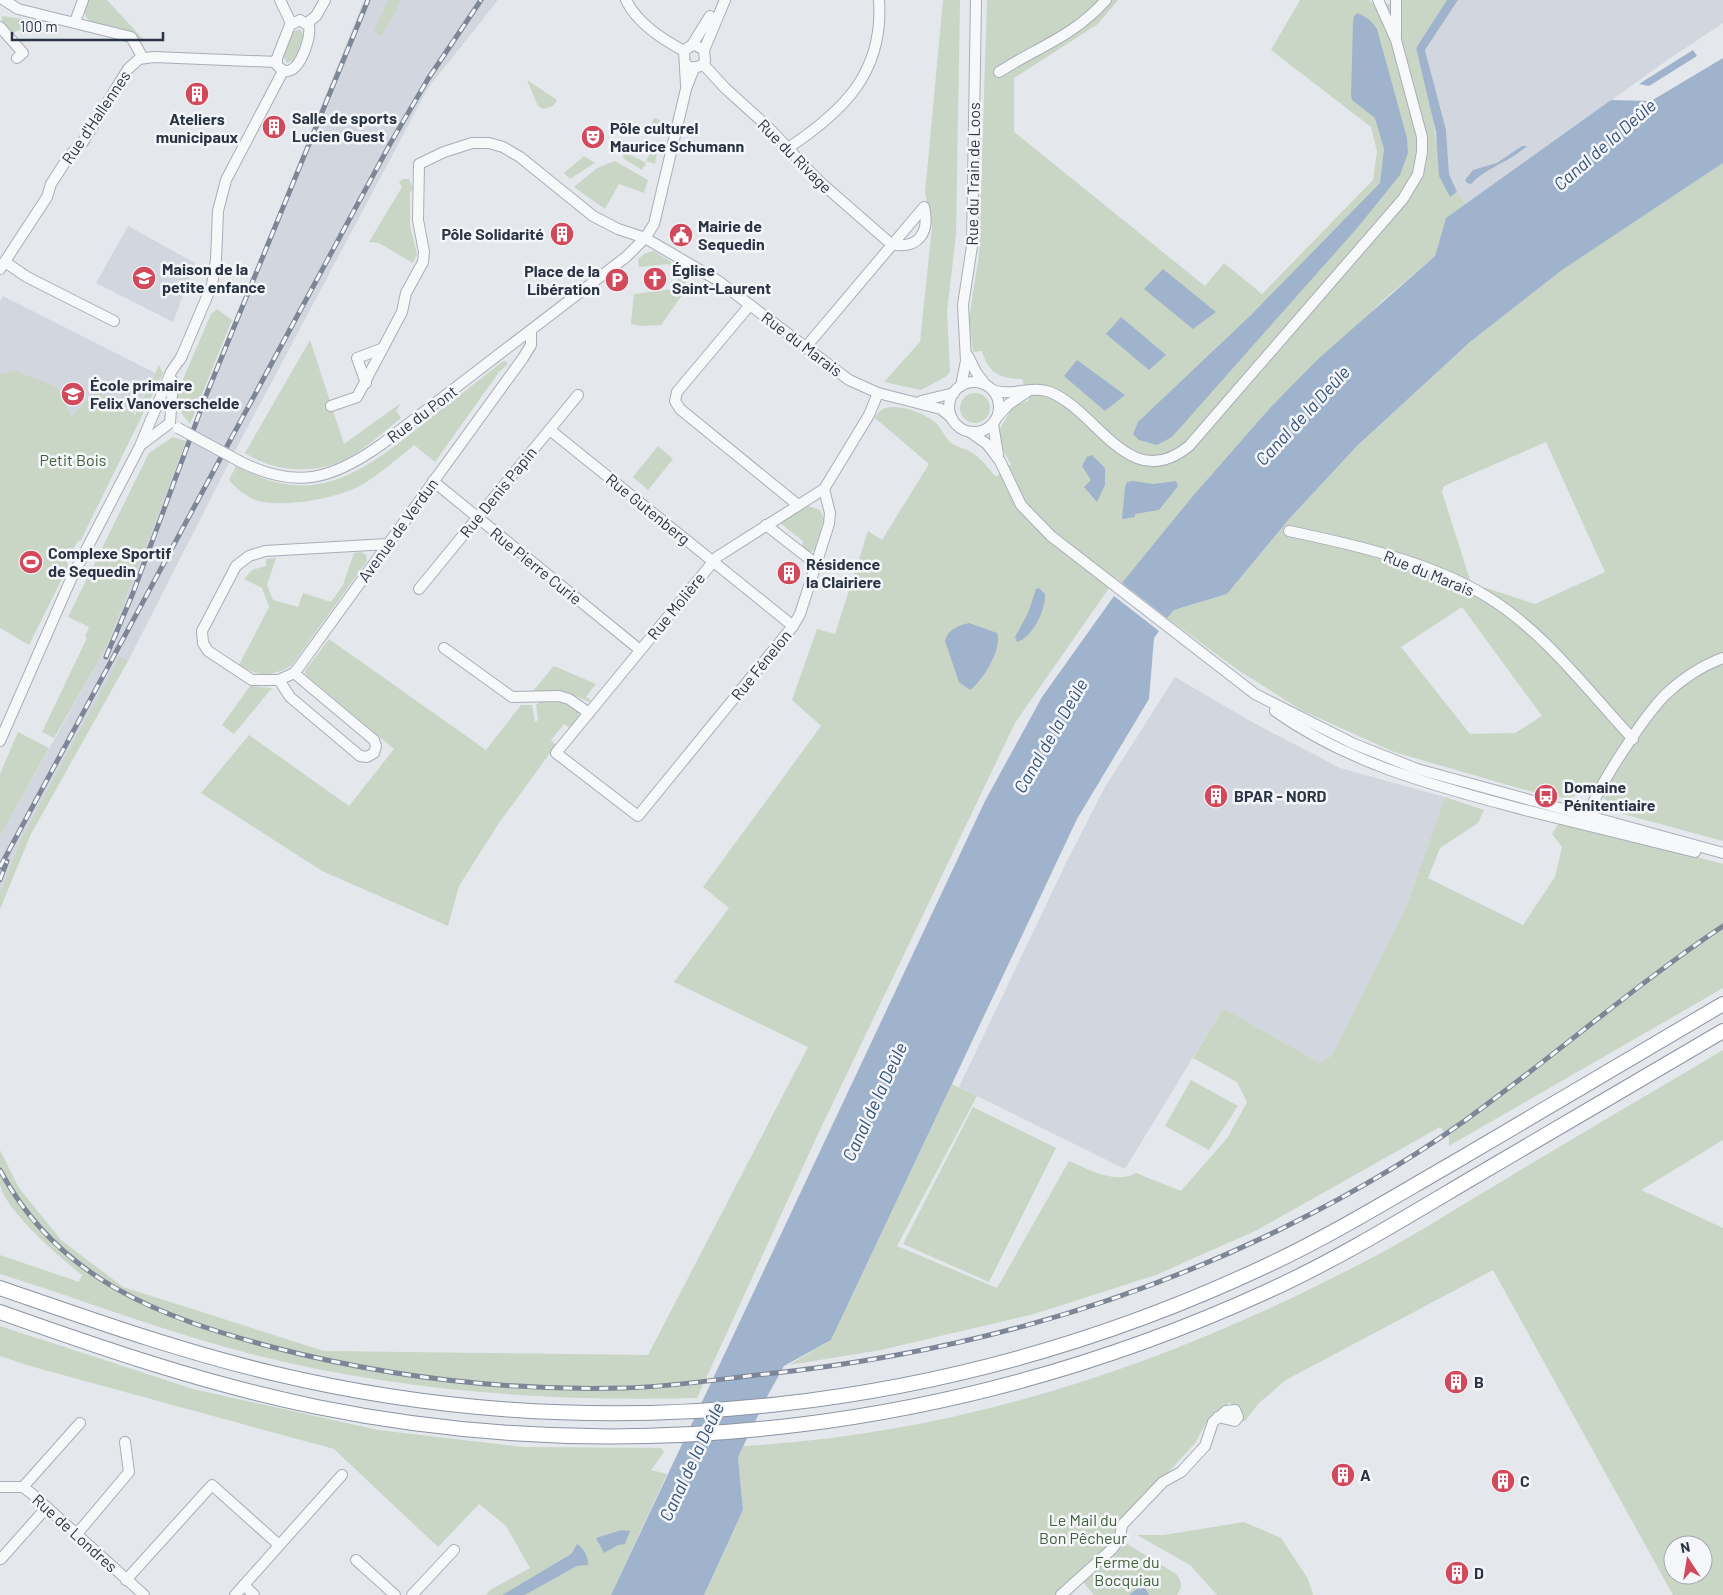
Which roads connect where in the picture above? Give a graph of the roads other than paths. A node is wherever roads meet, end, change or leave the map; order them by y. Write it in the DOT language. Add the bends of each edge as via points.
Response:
graph roads {
  1 [pos="4,0"];
  2 [pos="83,0"];
  3 [pos="280,0"];
  4 [pos="325,0"];
  5 [pos="626,0"];
  6 [pos="719,0"];
  7 [pos="725,0"];
  8 [pos="879,0"];
  9 [pos="976,0"];
  10 [pos="1106,0"];
  11 [pos="1378,0"];
  12 [pos="1396,0"];
  13 [pos="76,22"];
  14 [pos="307,23"];
  15 [pos="291,24"];
  16 [pos="0,27"];
  17 [pos="1396,40"];
  18 [pos="688,48"];
  19 [pos="704,50"];
  20 [pos="17,58"];
  21 [pos="143,58"];
  22 [pos="276,62"];
  23 [pos="694,65"];
  24 [pos="284,71"];
  25 [pos="998,72"];
  26 [pos="788,148"];
  27 [pos="646,238"];
  28 [pos="3,266"];
  29 [pos="750,305"];
  30 [pos="114,321"];
  31 [pos="531,331"];
  32 [pos="966,347"];
  33 [pos="805,348"];
  34 [pos="381,349"];
  35 [pos="507,349"];
  36 [pos="182,356"];
  37 [pos="510,374"];
  38 [pos="366,383"];
  39 [pos="990,388"];
  40 [pos="957,390"];
  41 [pos="1030,391"];
  42 [pos="878,393"];
  43 [pos="578,396"];
  44 [pos="917,401"];
  45 [pos="332,406"];
  46 [pos="154,415"];
  47 [pos="952,418"];
  48 [pos="995,421"];
  49 [pos="171,423"];
  50 [pos="550,430"];
  51 [pos="970,432"];
  52 [pos="140,446"];
  53 [pos="1000,461"];
  54 [pos="433,481"];
  55 [pos="824,489"];
  56 [pos="798,505"];
  57 [pos="477,518"];
  58 [pos="766,525"];
  59 [pos="1289,531"];
  60 [pos="388,544"];
  61 [pos="713,561"];
  62 [pos="816,564"];
  63 [pos="419,589"];
  64 [pos="793,626"];
  65 [pos="444,648"];
  66 [pos="640,650"];
  67 [pos="1723,658"];
  68 [pos="294,673"];
  69 [pos="279,680"];
  70 [pos="589,713"];
  71 [pos="1633,739"];
  72 [pos="0,741"];
  73 [pos="556,753"];
  74 [pos="1587,820"];
  75 [pos="1723,853"];
  76 [pos="1723,859"];
  77 [pos="1723,1004"];
  78 [pos="1723,1031"];
  79 [pos="0,1288"];
  80 [pos="0,1312"];
  81 [pos="1218,1418"];
  82 [pos="80,1423"];
  83 [pos="125,1442"];
  84 [pos="342,1474"];
  85 [pos="0,1487"];
  86 [pos="23,1487"];
  87 [pos="47,1507"];
  88 [pos="76,1535"];
  89 [pos="279,1546"];
  90 [pos="454,1550"];
  91 [pos="1,1559"];
  92 [pos="356,1560"];
  93 [pos="126,1580"];
  94 [pos="244,1585"];
  95 [pos="137,1593"];
  96 [pos="235,1595"];
  97 [pos="254,1595"];
  98 [pos="395,1595"];
  99 [pos="412,1595"];
  100 [pos="1061,1595"];
  1 -- 13 [label="street" via="18,8"];
  2 -- 13 [label="street"];
  3 -- 15 [label="street"];
  4 -- 14 [label="street" via="316,16"];
  5 -- 18 [label="street" via="648,26"];
  6 -- 18 [label="street"];
  7 -- 19 [label="street"];
  8 -- 26 [label="street" via="878,39 859,86 826,120"];
  9 -- 32 [label="street, Rue du Train de Loos" via="972,246 963,305"];
  10 -- 25 [label="street" via="1091,17 1064,36"];
  11 -- 17 [label="street"];
  12 -- 17 [label="street"];
  13 -- 21 [label="street" via="131,37"];
  14 -- 15 [label="street" via="300,20"];
  14 -- 24 [label="street" via="309,37 297,66 291,71"];
  15 -- 22 [label="street"];
  16 -- 20 [label="street" via="23,53"];
  17 -- 41 [label="street" via="1422,137 1422,159 1416,180 1189,446 1163,461 1139,459 1124,451 1053,393"];
  18 -- 19 [label="street" via="699,46"];
  18 -- 23 [label="street" via="682,58"];
  19 -- 23 [label="street" via="706,57"];
  21 -- 22 [label="street, Rue d'Hallennes"];
  21 -- 28 [label="street, Rue d'Hallennes" via="128,68 83,142 69,156 51,184 47,197"];
  22 -- 24 [label="street"];
  23 -- 26 [label="street, Rue du Rivage"];
  23 -- 27 [label="street" via="656,217"];
  24 -- 36 [label="street" via="226,180 219,205 212,285"];
  26 -- 33 [label="street, Rue du Rivage" via="828,189 891,244"];
  27 -- 29 [label="street, Rue du Marais" via="716,280"];
  27 -- 31 [label="street, Rue du Pont"];
  27 -- 34 [label="street, Rue du Marais" via="593,216 520,157 498,145 472,143 444,152 419,164 418,220 424,257 406,293 402,312"];
  28 -- 30 [label="street"];
  29 -- 33 [label="street, Rue du Marais"];
  29 -- 56 [label="street" via="677,392 675,401 680,409"];
  31 -- 35 [label="street, Rue du Pont"];
  31 -- 37 [label="street, Avenue de Verdun" via="531,345"];
  32 -- 39 [label="street, Rue du Train de Loos" via="976,372"];
  32 -- 40 [label="street, Rue du Train de Loos" via="966,369"];
  33 -- 42 [label="street, Rue du Marais" via="849,380"];
  34 -- 38 [label="street"];
  34 -- 38 [label="street" via="357,358"];
  35 -- 37 [label="street" via="514,363"];
  35 -- 49 [label="street, Rue du Pont, bridge" via="382,444 345,468 321,476 296,479 272,475 241,462"];
  36 -- 46 [label="street" via="171,372"];
  36 -- 49 [label="street" via="172,384"];
  37 -- 54 [label="street, Avenue de Verdun"];
  38 -- 45 [label="street" via="357,397"];
  39 -- 40 [label="street" via="976,382"];
  39 -- 41 [label="street" via="1003,393"];
  39 -- 48 [label="street" via="999,405"];
  40 -- 44 [label="street, Rue du Marais"];
  40 -- 47 [label="street" via="950,404"];
  41 -- 48 [label="street" via="1009,404"];
  42 -- 44 [label="street, Rue du Marais"];
  42 -- 55 [label="street" via="869,415"];
  43 -- 50 [label="street, Rue Denis Papin"];
  44 -- 47 [label="street, Rue du Marais" via="941,409"];
  46 -- 49 [label="street" via="163,410"];
  46 -- 49 [label="street, Rue du Pont" via="157,426"];
  46 -- 52 [label="street"];
  47 -- 51 [label="street" via="959,427"];
  48 -- 51 [label="street" via="981,431"];
  48 -- 53 [label="street" via="996,450"];
  49 -- 52 [label="street"];
  50 -- 57 [label="street, Rue Denis Papin"];
  50 -- 61 [label="street, Rue Gutenberg"];
  51 -- 53 [label="street" via="981,438"];
  52 -- 72 [label="street" via="65,593"];
  53 -- 74 [label="street" via="1024,509 1057,542 1255,694 1321,729 1398,762"];
  54 -- 57 [label="street, Rue Pierre Curie"];
  54 -- 60 [label="street, Avenue de Verdun"];
  55 -- 56 [label="street, Rue Molière"];
  55 -- 62 [label="street, Rue Fénelon" via="830,519"];
  56 -- 58 [label="street, Rue Molière"];
  57 -- 63 [label="street, Rue Denis Papin"];
  57 -- 66 [label="street, Rue Pierre Curie"];
  58 -- 61 [label="street, Rue Molière"];
  58 -- 62 [label="street"];
  59 -- 71 [label="street, Rue du Marais" via="1362,547 1446,576 1486,596 1537,635"];
  60 -- 68 [label="street, Avenue de Verdun"];
  60 -- 69 [label="street" via="265,551 249,556 236,566 202,631 203,643 208,651 252,680"];
  61 -- 64 [label="street, Rue Gutenberg"];
  61 -- 66 [label="street, Rue Molière"];
  62 -- 64 [label="street, Rue Fénelon"];
  64 -- 73 [label="street, Rue Fénelon" via="638,816"];
  65 -- 70 [label="street" via="512,697 559,696"];
  66 -- 70 [label="street, Rue Molière"];
  67 -- 71 [label="street" via="1700,668 1664,696"];
  68 -- 69 [label="street, Avenue de Verdun"];
  68 -- 69 [label="street" via="374,740 374,753 360,756 290,697"];
  70 -- 73 [label="street, Rue Molière"];
  71 -- 74 [label="street" via="1598,790"];
  74 -- 75 [label="street"];
  74 -- 76 [label="street"];
  77 -- 79 [label="highway" via="1346,1225 1236,1280 1138,1320 1023,1357 893,1387 770,1407 687,1413 517,1410 430,1402 274,1374 203,1356"];
  78 -- 80 [label="highway" via="1366,1241 1272,1289 1106,1356 987,1391 873,1415 759,1430 676,1436 526,1434 435,1426 264,1395 204,1379"];
  81 -- 100 [label="street" via="1210,1426 1205,1446 1181,1472 1165,1480 1122,1525 1120,1538 1112,1549"];
  82 -- 86 [label="street"];
  83 -- 88 [label="street" via="129,1472"];
  84 -- 89 [label="street"];
  85 -- 86 [label="street, Rue de Londres"];
  86 -- 87 [label="street, Rue de Londres"];
  87 -- 88 [label="street, Rue de Londres"];
  87 -- 91 [label="street"];
  88 -- 93 [label="street, Rue de Londres"];
  89 -- 93 [label="street" via="212,1485"];
  89 -- 94 [label="street"];
  90 -- 99 [label="street"];
  92 -- 98 [label="street"];
  93 -- 95 [label="street, Rue de Londres"];
  94 -- 96 [label="street"];
  94 -- 97 [label="street"];
}
